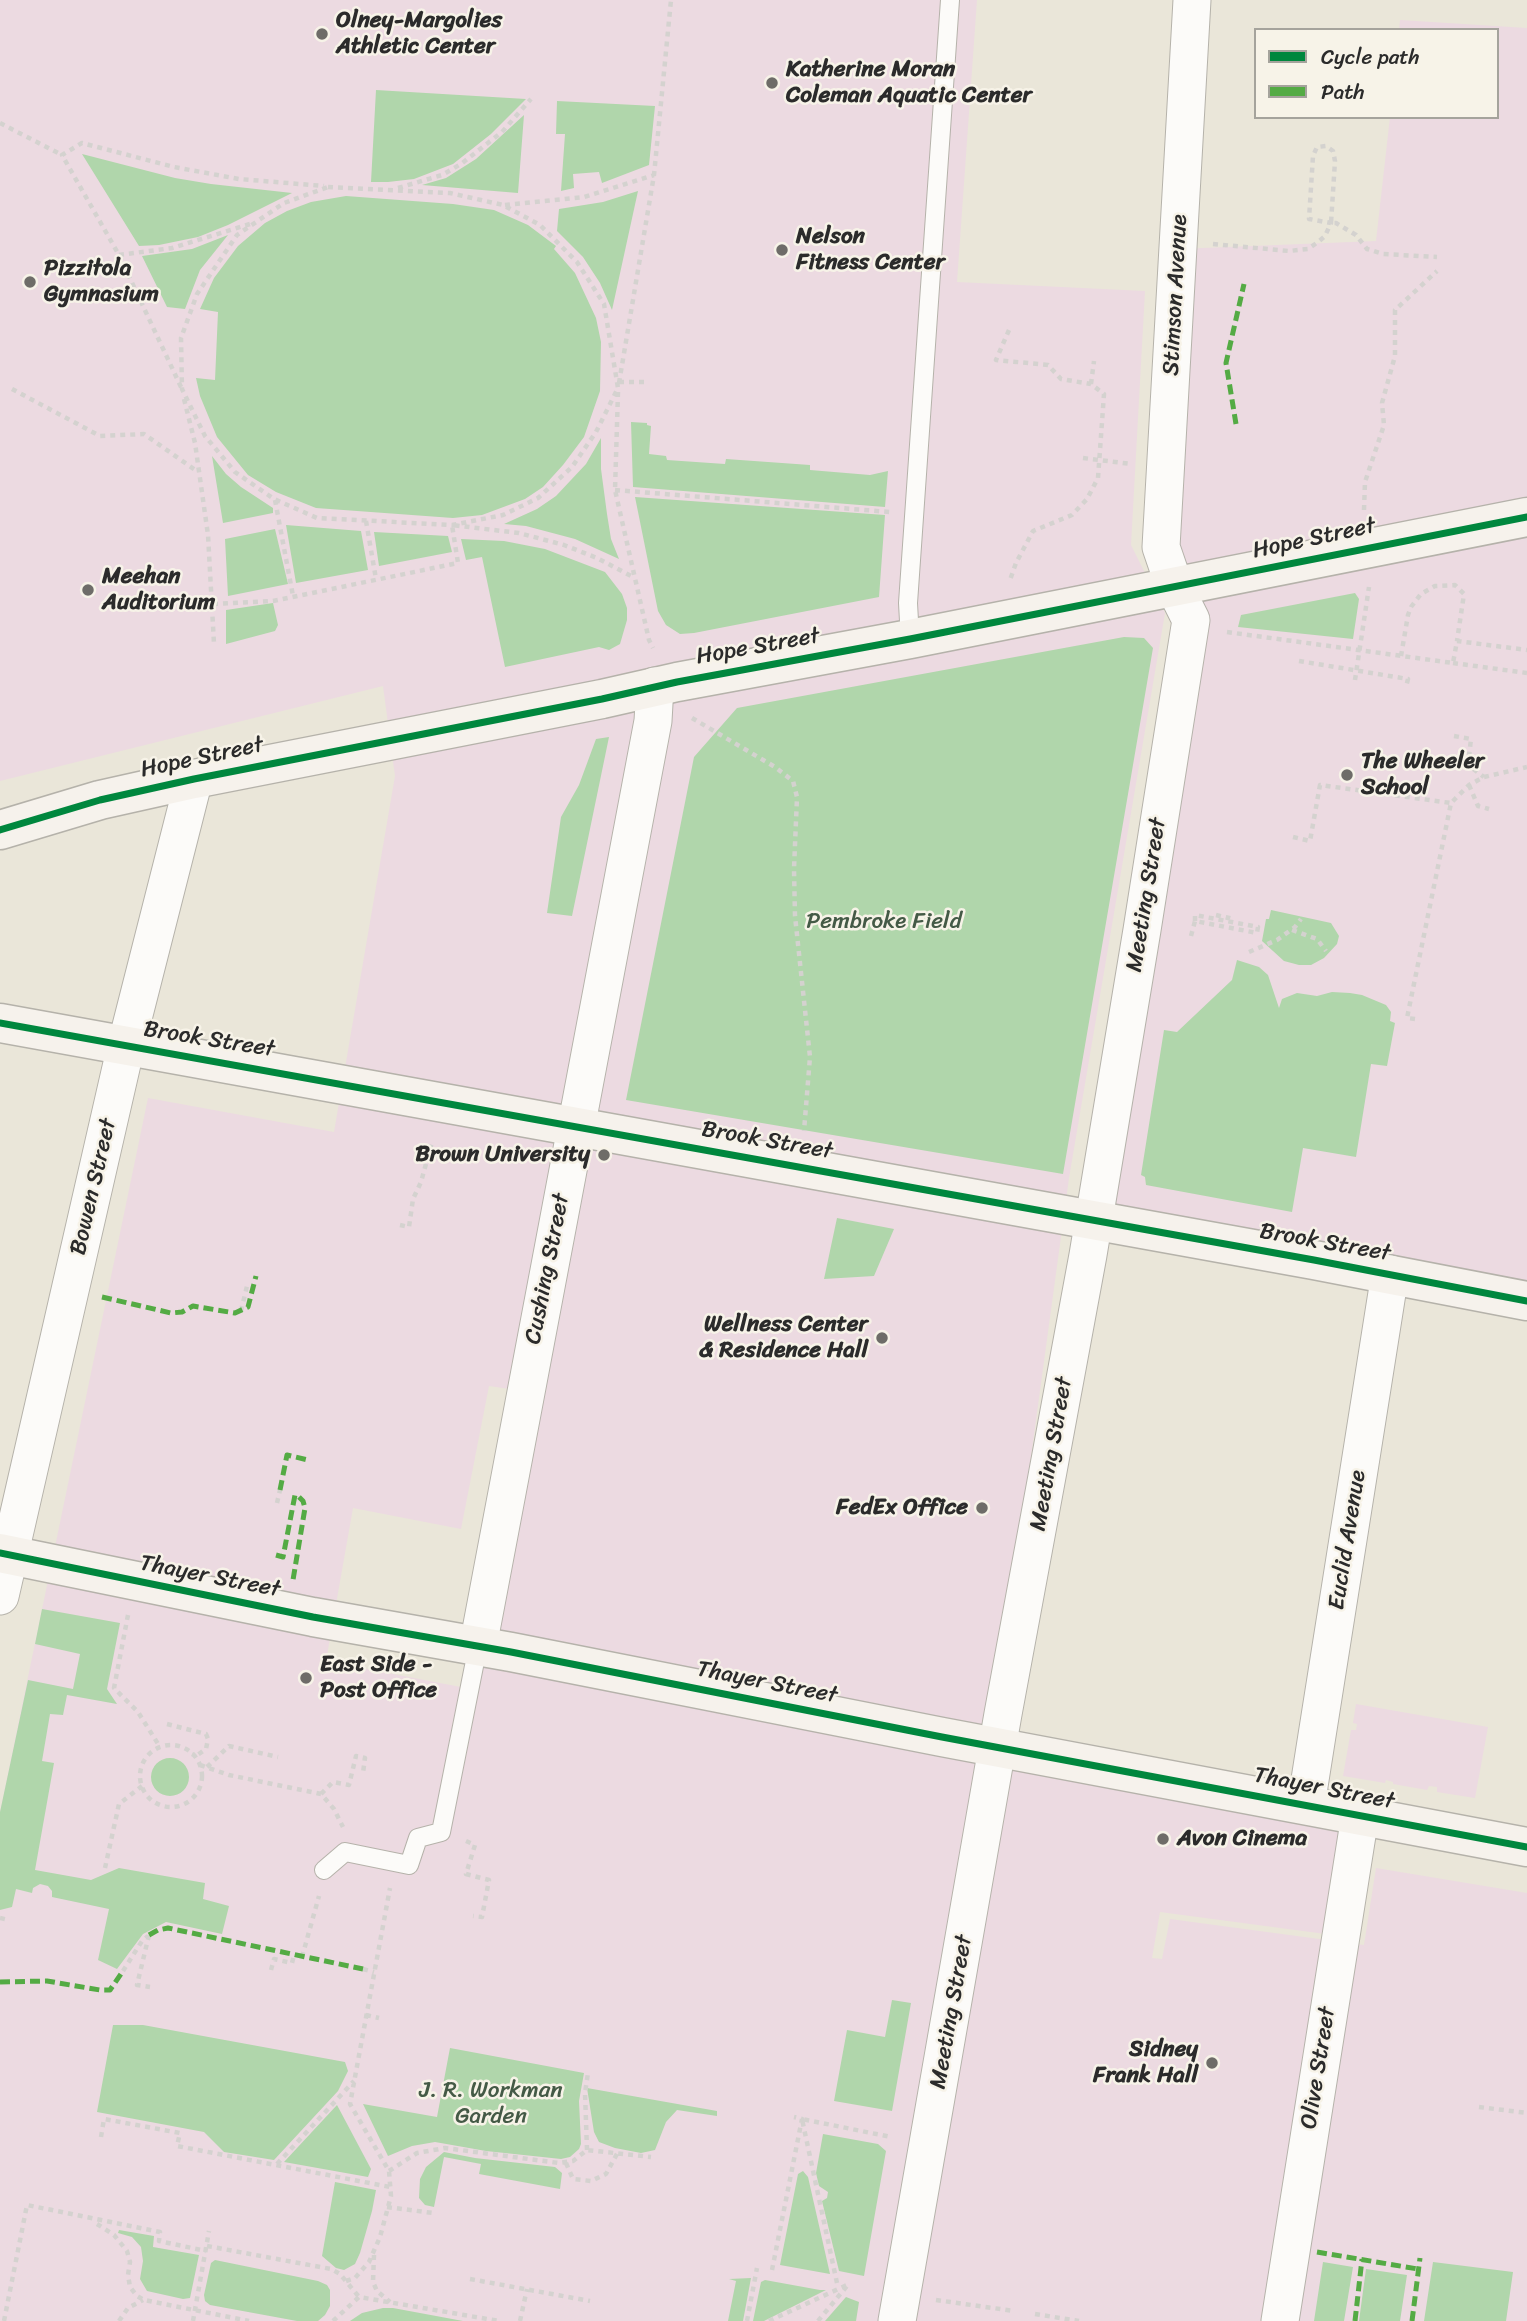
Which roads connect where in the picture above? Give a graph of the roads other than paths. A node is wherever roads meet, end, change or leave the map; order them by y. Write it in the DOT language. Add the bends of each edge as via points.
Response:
graph roads {
  1 [pos="950,0"];
  2 [pos="1192,0"];
  3 [pos="1527,517"];
  4 [pos="1175,588"];
  5 [pos="910,639"];
  6 [pos="655,686"];
  7 [pos="194,779"];
  8 [pos="0,830"];
  9 [pos="0,1023"];
  10 [pos="126,1046"];
  11 [pos="575,1125"];
  12 [pos="1093,1220"];
  13 [pos="1390,1274"];
  14 [pos="1527,1301"];
  15 [pos="5,1554"];
  16 [pos="0,1596"];
  17 [pos="478,1646"];
  18 [pos="997,1748"];
  19 [pos="1306,1805"];
  20 [pos="1360,1816"];
  21 [pos="1527,1847"];
  22 [pos="324,1870"];
  23 [pos="897,2321"];
  24 [pos="1280,2321"];
  1 -- 5 [label="lane" via="908,603"];
  2 -- 4 [label="street, Stimson Avenue" via="1161,547"];
  3 -- 4 [label="street, Hope Street"];
  4 -- 5 [label="street, Hope Street"];
  4 -- 12 [label="street, Meeting Street" via="1191,620"];
  5 -- 6 [label="street, Hope Street"];
  6 -- 7 [label="street, Hope Street"];
  6 -- 11 [label="street, Cushing Street" via="653,721"];
  7 -- 8 [label="street, Hope Street" via="100,800"];
  7 -- 10 [label="street, Bowen Street"];
  9 -- 10 [label="street, Brook Street"];
  10 -- 11 [label="street, Brook Street"];
  10 -- 15 [label="street, Bowen Street"];
  11 -- 12 [label="street, Brook Street"];
  11 -- 17 [label="street, Cushing Street"];
  12 -- 13 [label="street, Brook Street"];
  12 -- 18 [label="street, Meeting Street"];
  13 -- 14 [label="street, Brook Street"];
  13 -- 19 [label="street, Euclid Avenue"];
  15 -- 16 [label="street, Bowen Street"];
  15 -- 17 [label="street, Thayer Street" via="313,1618"];
  17 -- 18 [label="street, Thayer Street"];
  17 -- 22 [label="lane" via="441,1832 418,1838 410,1864 345,1852"];
  18 -- 19 [label="street, Thayer Street"];
  18 -- 23 [label="street, Meeting Street"];
  19 -- 20 [label="street, Thayer Street"];
  20 -- 21 [label="street, Thayer Street"];
  20 -- 24 [label="street, Olive Street"];
}
